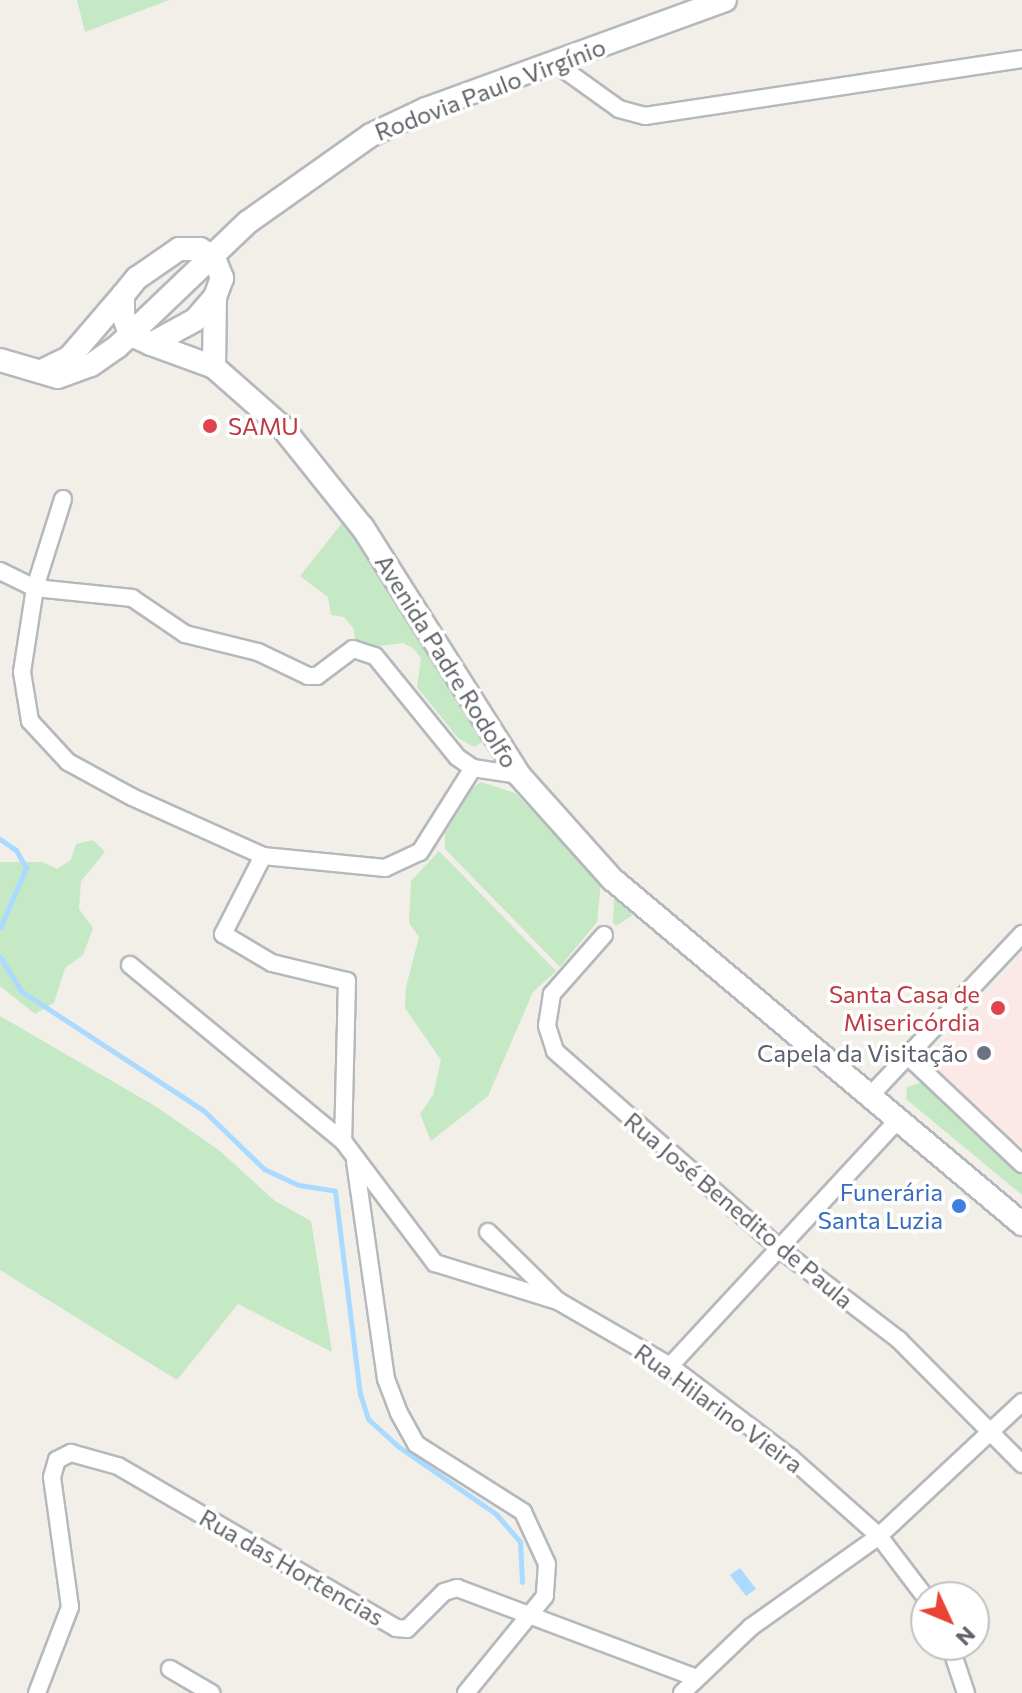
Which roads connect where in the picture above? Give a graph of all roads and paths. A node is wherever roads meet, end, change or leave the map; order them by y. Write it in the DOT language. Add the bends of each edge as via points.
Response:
graph roads {
  1 [pos="725,0"];
  2 [pos="1022,59"];
  3 [pos="555,63"];
  4 [pos="217,277"];
  5 [pos="123,295"];
  6 [pos="130,334"];
  7 [pos="151,344"];
  8 [pos="0,360"];
  9 [pos="214,367"];
  10 [pos="35,372"];
  11 [pos="63,499"];
  12 [pos="0,571"];
  13 [pos="35,588"];
  14 [pos="473,768"];
  15 [pos="519,775"];
  16 [pos="263,856"];
  17 [pos="1022,934"];
  18 [pos="604,935"];
  19 [pos="130,965"];
  20 [pos="911,1059"];
  21 [pos="869,1097"];
  22 [pos="898,1120"];
  23 [pos="343,1141"];
  24 [pos="355,1157"];
  25 [pos="1022,1164"];
  26 [pos="1022,1224"];
  27 [pos="488,1232"];
  28 [pos="780,1249"];
  29 [pos="558,1301"];
  30 [pos="670,1366"];
  31 [pos="1022,1402"];
  32 [pos="991,1429"];
  33 [pos="1022,1464"];
  34 [pos="879,1536"];
  35 [pos="913,1581"];
  36 [pos="532,1614"];
  37 [pos="955,1661"];
  38 [pos="170,1669"];
  39 [pos="697,1678"];
  40 [pos="37,1693"];
  41 [pos="211,1693"];
  42 [pos="466,1693"];
  43 [pos="682,1693"];
  44 [pos="966,1693"];
  1 -- 3 [label="street, Rodovia Paulo Virgínio"];
  2 -- 3 [label="street" via="645,116 619,109"];
  3 -- 4 [label="street, Rodovia Paulo Virgínio" via="371,135 248,222"];
  4 -- 5 [label="street" via="200,249 179,249 137,278"];
  4 -- 6 [label="street, Rodovia Paulo Virgínio"];
  4 -- 7 [label="street" via="195,320"];
  4 -- 9 [label="street"];
  5 -- 6 [label="street"];
  5 -- 10 [label="street" via="69,358"];
  6 -- 7 [label="street, Avenida Padre Rodolfo"];
  6 -- 10 [label="street, Rodovia Paulo Virgínio" via="77,371 58,377"];
  7 -- 9 [label="street, Avenida Padre Rodolfo"];
  8 -- 10 [label="street, Rodovia Paulo Virgínio"];
  9 -- 15 [label="street, Avenida Padre Rodolfo" via="282,427 363,528"];
  11 -- 13 [label="street"];
  12 -- 13 [label="street"];
  13 -- 14 [label="street" via="132,598 185,634 275,658 308,676 317,676 353,649 375,656 457,757"];
  13 -- 16 [label="street" via="22,672 30,721 68,762"];
  14 -- 15 [label="street"];
  14 -- 16 [label="street" via="420,852 398,865"];
  15 -- 21 [label="street, Avenida Padre Rodolfo" via="654,918"];
  16 -- 23 [label="street" via="223,934 272,963 347,981"];
  17 -- 20 [label="street"];
  18 -- 28 [label="street, Rua José Benedito de Paula" via="552,994 547,1026 555,1051"];
  19 -- 23 [label="street, Rua Hilarino Vieira"];
  20 -- 21 [label="street"];
  20 -- 25 [label="street"];
  21 -- 22 [label="street, Avenida Padre Rodolfo"];
  22 -- 26 [label="street, Avenida Padre Rodolfo"];
  22 -- 28 [label="street"];
  23 -- 24 [label="street, Rua Hilarino Vieira"];
  24 -- 29 [label="street, Rua Hilarino Vieira" via="435,1263"];
  24 -- 36 [label="street" via="386,1379 399,1413 416,1444 523,1512 547,1564 545,1596"];
  27 -- 29 [label="street"];
  28 -- 30 [label="street"];
  28 -- 32 [label="street, Rua José Benedito de Paula" via="899,1340"];
  29 -- 30 [label="street, Rua Hilarino Vieira"];
  30 -- 34 [label="street, Rua Hilarino Vieira" via="790,1457"];
  31 -- 32 [label="street"];
  32 -- 33 [label="street, Rua José Benedito de Paula"];
  32 -- 34 [label="street"];
  34 -- 35 [label="street, Rua Hilarino Vieira"];
  34 -- 39 [label="street" via="751,1627"];
  36 -- 39 [label="street, Rua das Hortencias"];
  36 -- 40 [label="street, Rua das Hortencias" via="457,1588 444,1592 407,1629 396,1628 118,1466 83,1454 59,1457 52,1477 70,1607"];
  36 -- 42 [label="street"];
  37 -- 44 [label="street"];
  38 -- 41 [label="street"];
  39 -- 43 [label="street"];
}
